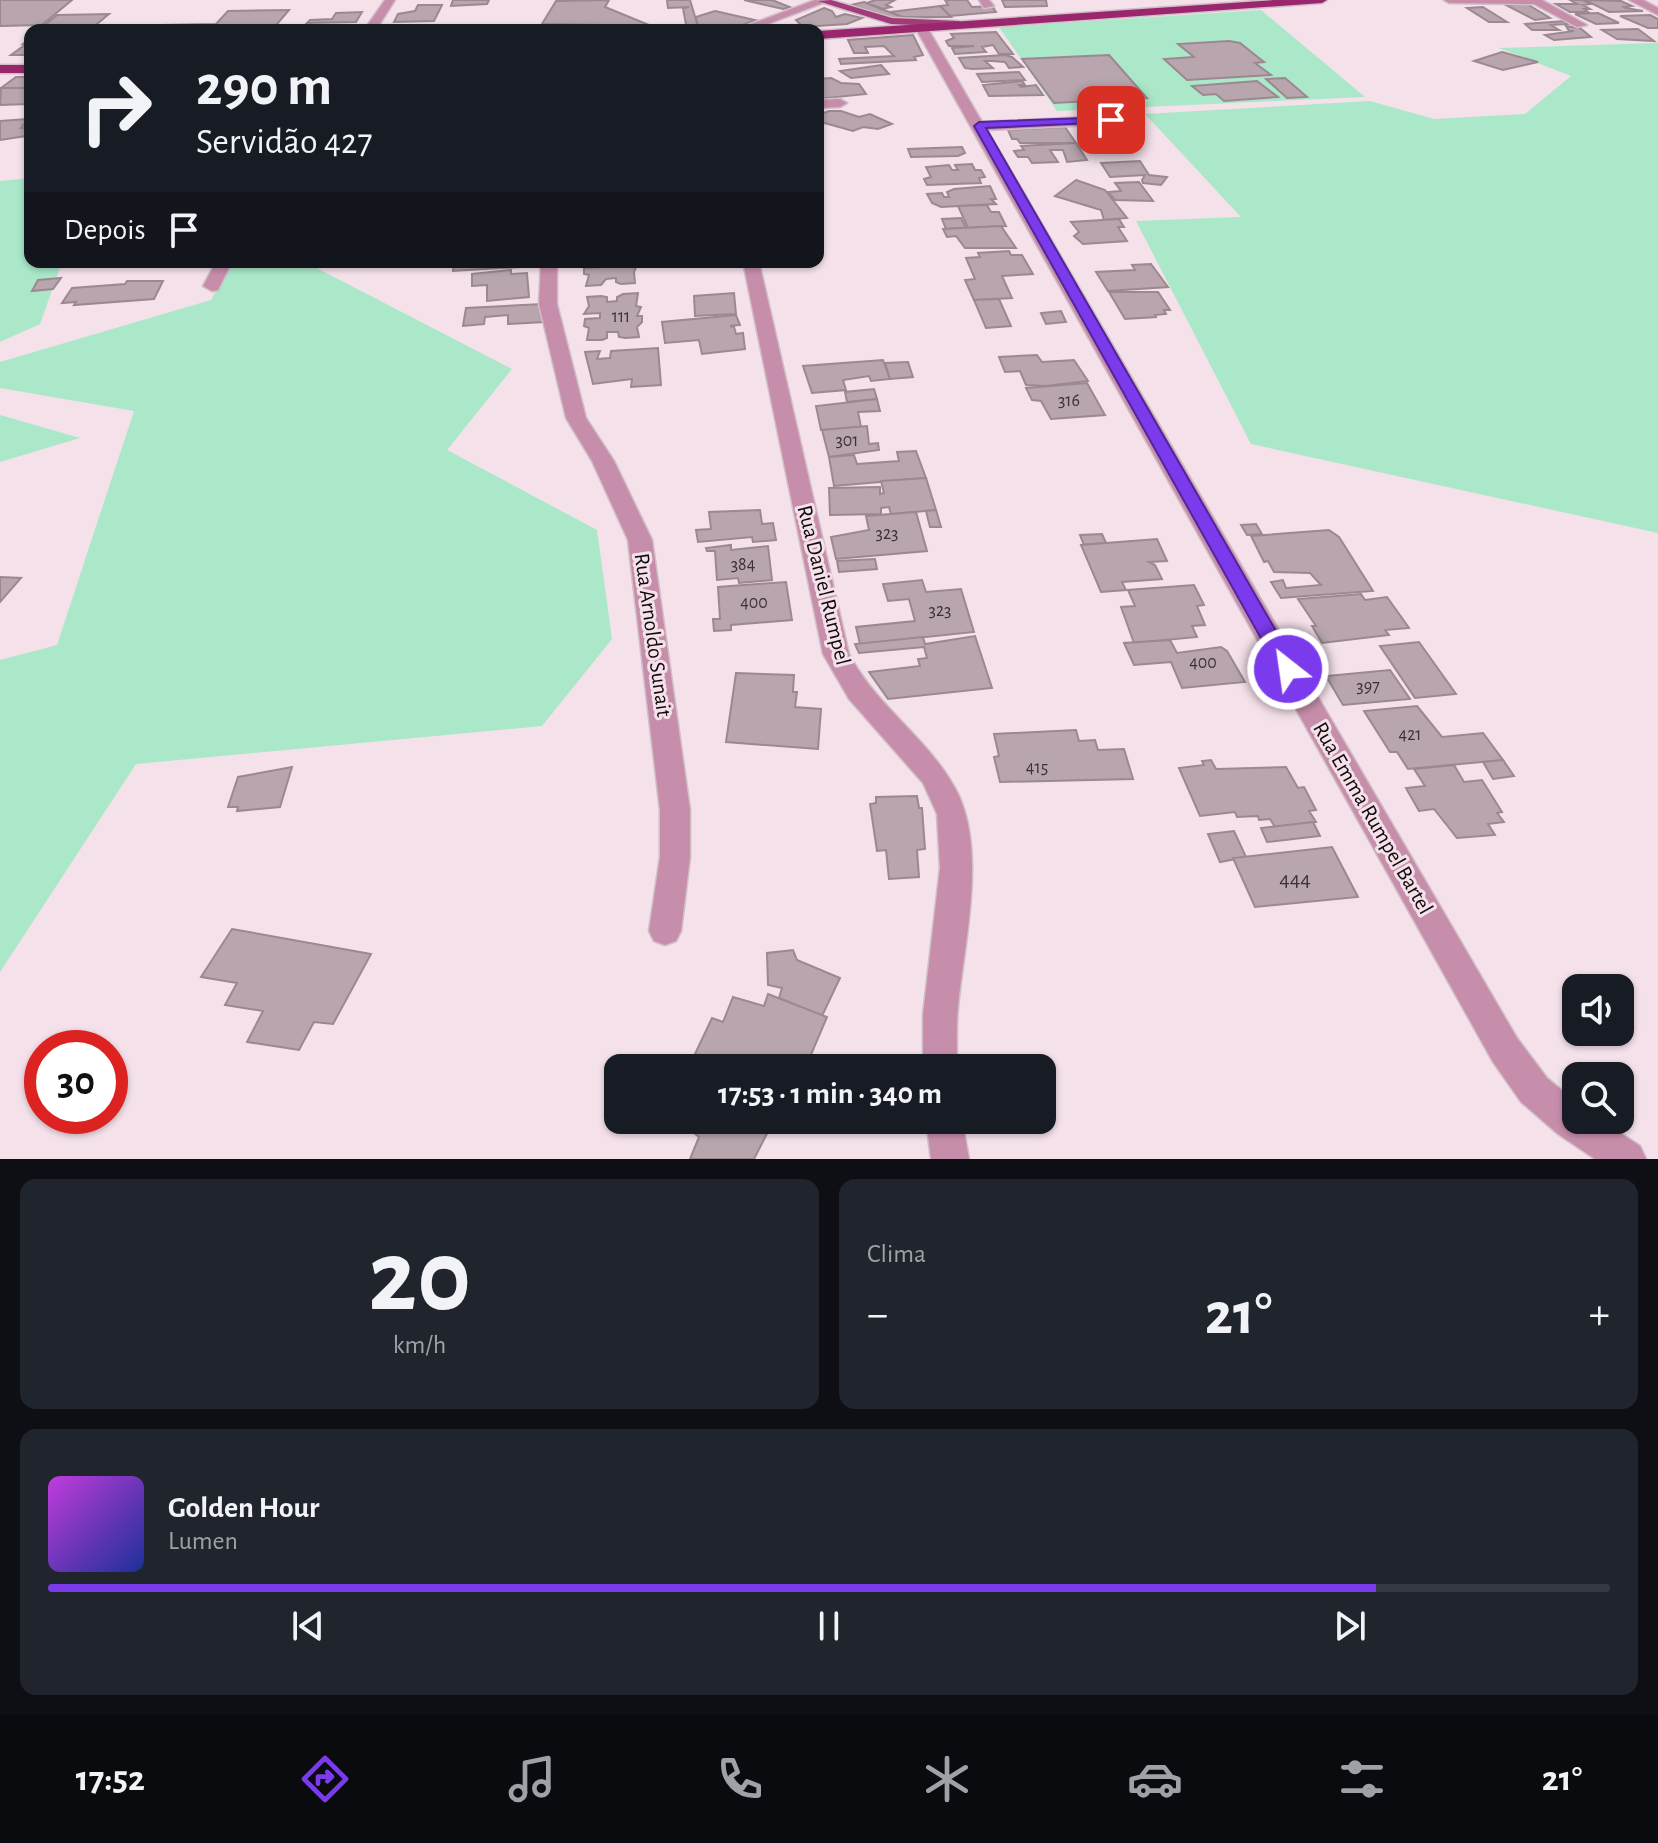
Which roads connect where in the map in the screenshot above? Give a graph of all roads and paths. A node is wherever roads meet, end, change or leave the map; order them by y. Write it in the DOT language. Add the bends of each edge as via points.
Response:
graph roads {
  1 [pos="390,0"];
  2 [pos="823,0"];
  3 [pos="1322,0"];
  4 [pos="1449,0"];
  5 [pos="1634,0"];
  6 [pos="1658,12"];
  7 [pos="374,24"];
  8 [pos="757,24"];
  9 [pos="959,24"];
  10 [pos="1581,25"];
  11 [pos="921,27"];
  12 [pos="824,35"];
  13 [pos="0,69"];
  14 [pos="24,69"];
  15 [pos="840,103"];
  16 [pos="824,104"];
  17 [pos="1111,120"];
  18 [pos="979,126"];
  19 [pos="221,268"];
  20 [pos="549,268"];
  21 [pos="752,268"];
  22 [pos="212,286"];
  23 [pos="665,931"];
  24 [pos="940,1054"];
  25 [pos="946,1134"];
  26 [pos="950,1159"];
  27 [pos="1627,1159"];
  1 -- 7 [label="street"];
  2 -- 8 [label="street"];
  2 -- 9 [label="main road" via="891,21"];
  3 -- 9 [label="highway"];
  4 -- 10 [label="street" via="1536,1"];
  5 -- 6 [label="street"];
  9 -- 11 [label="highway"];
  11 -- 12 [label="highway"];
  11 -- 18 [label="street, Rua Emma Rumpel Bartel"];
  13 -- 14 [label="highway"];
  15 -- 16 [label="street"];
  17 -- 18 [label="street"];
  18 -- 27 [label="street, Rua Emma Rumpel Bartel" via="1505,1050 1534,1090"];
  19 -- 22 [label="street"];
  20 -- 23 [label="street, Rua Arnoldo Sunait" via="548,304 576,418 640,540 675,810"];
  21 -- 24 [label="street, Rua Daniel Rumpel" via="836,654 857,691 945,795 954,826"];
  25 -- 26 [label="street"];
}
